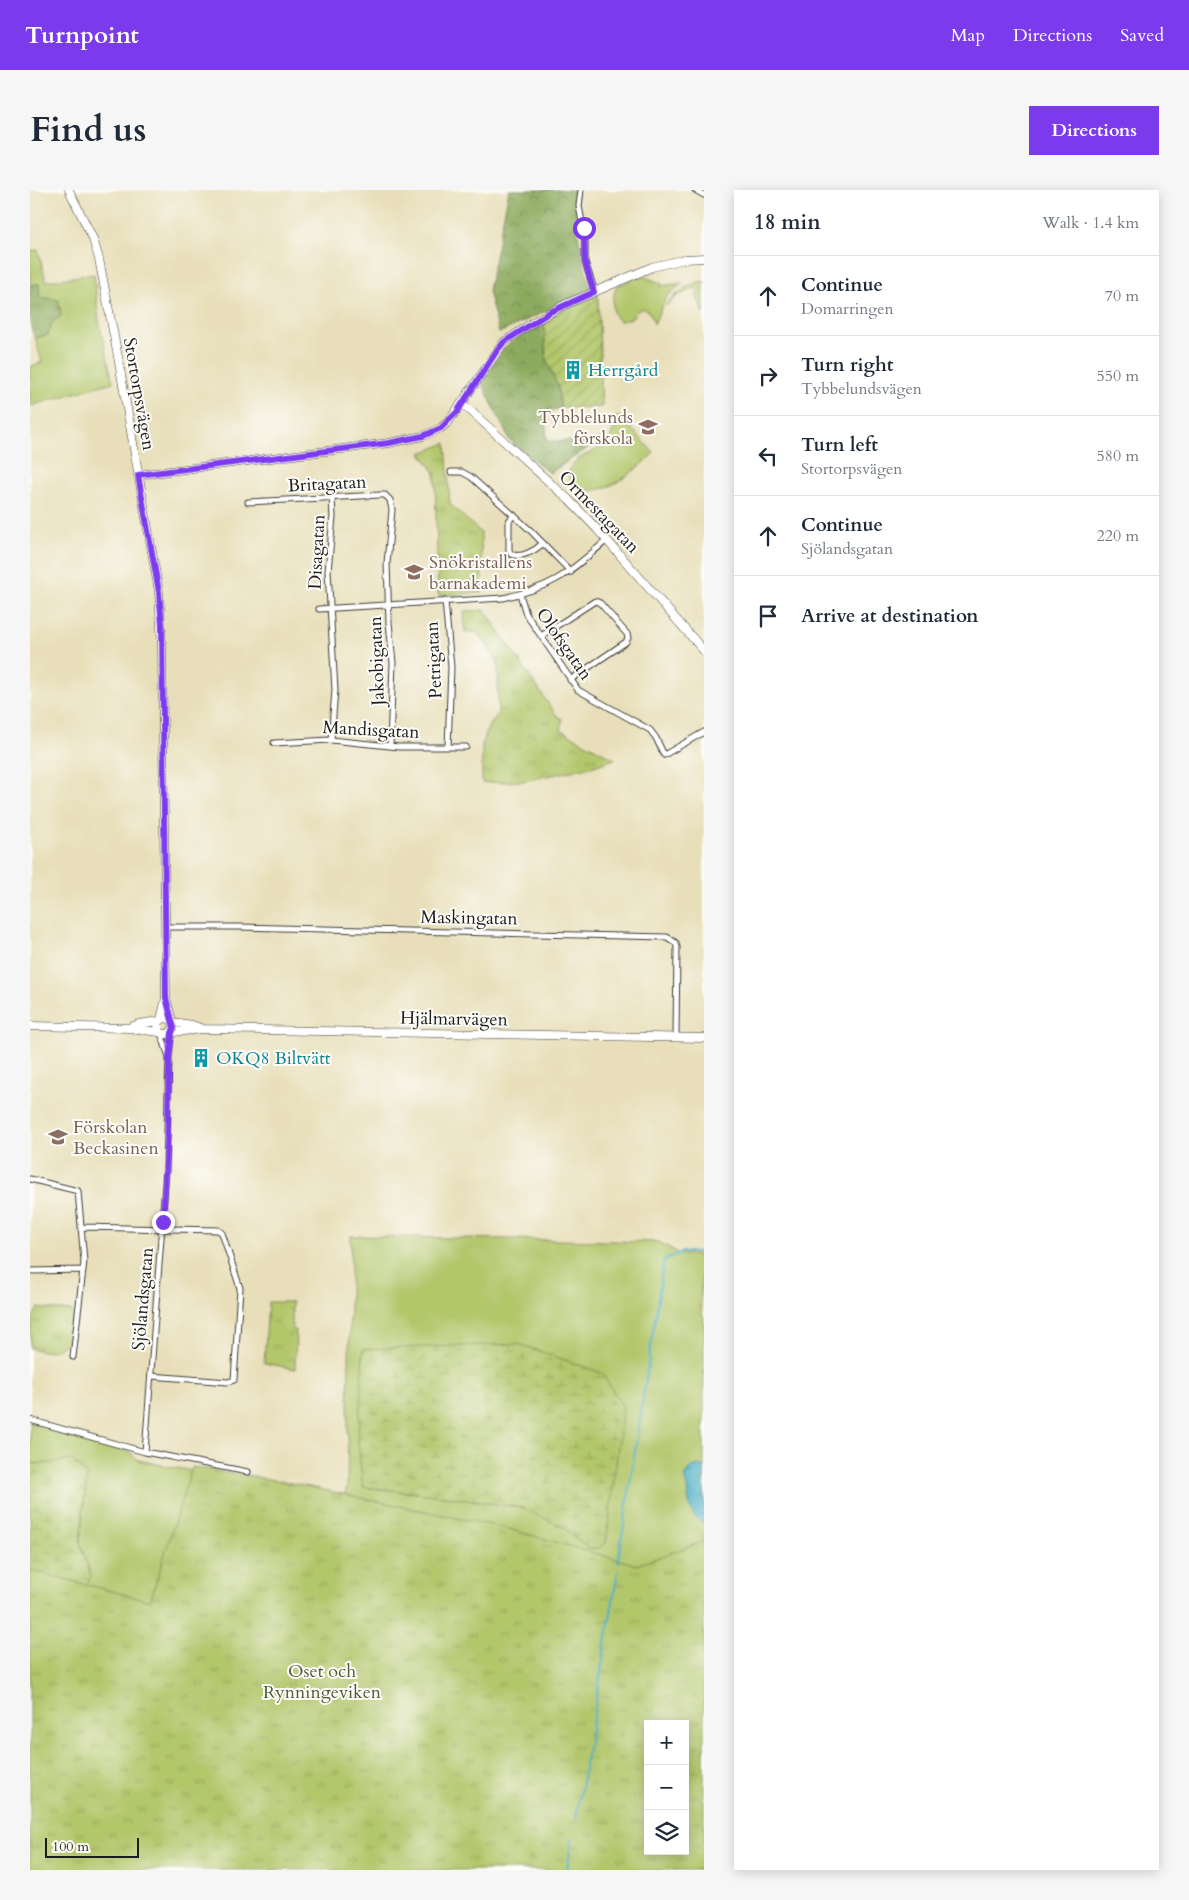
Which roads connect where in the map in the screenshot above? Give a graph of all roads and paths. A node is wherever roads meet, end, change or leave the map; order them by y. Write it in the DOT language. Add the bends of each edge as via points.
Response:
graph roads {
  1 [pos="69,190"];
  2 [pos="581,190"];
  3 [pos="695,190"];
  4 [pos="704,195"];
  5 [pos="704,258"];
  6 [pos="594,292"];
  7 [pos="462,404"];
  8 [pos="451,472"];
  9 [pos="138,475"];
  10 [pos="332,497"];
  11 [pos="248,502"];
  12 [pos="514,515"];
  13 [pos="607,540"];
  14 [pos="543,543"];
  15 [pos="571,572"];
  16 [pos="520,594"];
  17 [pos="445,601"];
  18 [pos="388,605"];
  19 [pos="329,608"];
  20 [pos="318,609"];
  21 [pos="541,636"];
  22 [pos="704,651"];
  23 [pos="570,680"];
  24 [pos="704,732"];
  25 [pos="330,740"];
  26 [pos="274,743"];
  27 [pos="390,745"];
  28 [pos="448,747"];
  29 [pos="466,747"];
  30 [pos="166,927"];
  31 [pos="166,998"];
  32 [pos="160,1021"];
  33 [pos="172,1021"];
  34 [pos="30,1026"];
  35 [pos="129,1028"];
  36 [pos="202,1029"];
  37 [pos="160,1032"];
  38 [pos="172,1032"];
  39 [pos="676,1038"];
  40 [pos="704,1038"];
  41 [pos="169,1057"];
  42 [pos="30,1180"];
  43 [pos="82,1227"];
  44 [pos="162,1229"];
  45 [pos="82,1270"];
  46 [pos="30,1271"];
  47 [pos="73,1357"];
  48 [pos="151,1376"];
  49 [pos="30,1420"];
  50 [pos="145,1452"];
  51 [pos="248,1472"];
  1 -- 9 [label="street, Stortorpsvägen" via="96,247"];
  2 -- 6 [label="street" via="585,262"];
  3 -- 4 [label="street"];
  5 -- 6 [label="street" via="663,263"];
  6 -- 7 [label="street" via="550,312 504,342"];
  7 -- 9 [label="street" via="441,428 423,436"];
  7 -- 13 [label="street, Ormestagatan" via="569,500"];
  8 -- 12 [label="street" via="462,472 471,477"];
  9 -- 30 [label="street, Stortorpsvägen" via="161,609"];
  10 -- 11 [label="street, Britagatan"];
  10 -- 18 [label="street, Britagatan" via="385,495 390,500"];
  10 -- 19 [label="street, Disagatan"];
  12 -- 14 [label="street"];
  12 -- 14 [label="street" via="509,521 511,554 519,556"];
  13 -- 15 [label="street"];
  13 -- 22 [label="street, Ormestagatan"];
  14 -- 15 [label="street"];
  15 -- 16 [label="street" via="541,588"];
  16 -- 17 [label="street"];
  16 -- 21 [label="street, Olofsgatan" via="524,611"];
  17 -- 18 [label="street"];
  17 -- 28 [label="street, Petrigatan" via="451,667"];
  18 -- 19 [label="street"];
  18 -- 27 [label="street, Jakobigatan" via="393,682"];
  19 -- 20 [label="street"];
  19 -- 25 [label="street, Disagatan" via="335,690"];
  21 -- 23 [label="street, Olofsgatan"];
  21 -- 23 [label="street" via="595,601 627,634 626,642"];
  23 -- 24 [label="street, Olofsgatan" via="580,692 650,730 664,755"];
  25 -- 26 [label="street, Mandisgatan"];
  25 -- 27 [label="street, Mandisgatan"];
  27 -- 28 [label="street, Mandisgatan"];
  28 -- 29 [label="street, Mandisgatan"];
  30 -- 31 [label="street, Stortorpsvägen"];
  30 -- 39 [label="street, Maskingatan" via="668,937 678,947"];
  31 -- 32 [label="street, Stortorpsvägen"];
  31 -- 33 [label="street, Stortorpsvägen"];
  32 -- 33 [label="street" via="166,1018"];
  32 -- 35 [label="street"];
  32 -- 37 [label="street"];
  33 -- 36 [label="street, Hjälmarvägen"];
  33 -- 38 [label="street"];
  34 -- 35 [label="street"];
  35 -- 37 [label="street"];
  36 -- 38 [label="street, Hjälmarvägen"];
  36 -- 39 [label="street, Hjälmarvägen"];
  37 -- 38 [label="street" via="166,1035"];
  37 -- 41 [label="street, Sjölandsgatan"];
  38 -- 41 [label="street, Sjölandsgatan"];
  39 -- 40 [label="street, Hjälmarvägen"];
  41 -- 44 [label="street, Sjölandsgatan"];
  42 -- 43 [label="street" via="78,1191"];
  43 -- 44 [label="street"];
  43 -- 45 [label="street"];
  44 -- 48 [label="street, Sjölandsgatan"];
  44 -- 48 [label="street" via="218,1230 222,1233 240,1288 234,1380"];
  45 -- 46 [label="street"];
  45 -- 47 [label="street"];
  48 -- 50 [label="street, Sjölandsgatan"];
  49 -- 50 [label="street"];
  50 -- 51 [label="street"];
}
